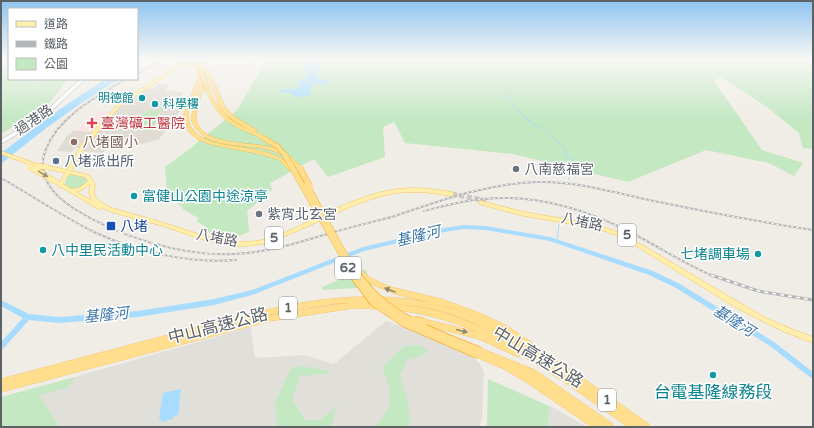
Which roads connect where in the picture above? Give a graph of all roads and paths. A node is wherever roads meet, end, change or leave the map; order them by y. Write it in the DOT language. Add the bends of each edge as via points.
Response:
graph roads {
  1 [pos="155,79"];
  2 [pos="158,79"];
  3 [pos="200,79"];
  4 [pos="201,79"];
  5 [pos="204,79"];
  6 [pos="205,79"];
  7 [pos="207,79"];
  8 [pos="211,79"];
  9 [pos="82,80"];
  10 [pos="210,91"];
  11 [pos="120,104"];
  12 [pos="255,130"];
  13 [pos="262,135"];
  14 [pos="1,142"];
  15 [pos="1,153"];
  16 [pos="20,160"];
  17 [pos="298,169"];
  18 [pos="67,172"];
  19 [pos="91,181"];
  20 [pos="58,184"];
  21 [pos="71,191"];
  22 [pos="450,195"];
  23 [pos="488,202"];
  24 [pos="313,203"];
  25 [pos="481,203"];
  26 [pos="122,215"];
  27 [pos="749,310"];
  28 [pos="813,339"];
  29 [pos="479,353"];
  30 [pos="568,373"];
  31 [pos="1,383"];
  32 [pos="574,384"];
  33 [pos="1,388"];
  34 [pos="605,426"];
  35 [pos="635,427"];
  36 [pos="646,427"];
  1 -- 11 [label="main road" via="125,97"];
  2 -- 11 [label="main road"];
  3 -- 24 [label="highway, bridge" via="186,117 191,132 207,142 263,152 282,160 290,167"];
  4 -- 17 [label="highway" via="190,117 194,130 216,142 278,154"];
  5 -- 17 [label="highway" via="193,118 199,131 220,141 274,150 287,157"];
  6 -- 10 [label="highway, 62, bridge"];
  7 -- 10 [label="highway, 62, bridge"];
  8 -- 12 [label="highway" via="223,108 233,118"];
  9 -- 14 [label="street, 過港路" via="41,118"];
  10 -- 12 [label="highway, 62" via="223,113 234,122"];
  10 -- 13 [label="highway, 62" via="221,116 229,122"];
  11 -- 18 [label="main road" via="83,146"];
  12 -- 13 [label="highway, 62"];
  13 -- 24 [label="highway, 62, bridge" via="284,152"];
  13 -- 29 [label="highway, 62, bridge" via="281,145 291,156 355,270 372,293 383,304 402,316"];
  15 -- 16 [label="main road, 5"];
  16 -- 18 [label="main road, 5, bridge"];
  16 -- 20 [label="main road, 5, one-way, bridge"];
  30 -- 17 [label="highway, one-way, bridge" via="502,327 476,314 390,291 367,278 356,269"];
  17 -- 32 [label="highway, one-way, bridge" via="360,284 375,301 396,316 475,334 493,341"];
  18 -- 19 [label="main road, 5" via="87,176"];
  18 -- 20 [label="main road"];
  19 -- 21 [label="main road" via="80,189"];
  19 -- 26 [label="main road, 八堵路 / 5" via="94,200"];
  20 -- 21 [label="main road, 八堵路 / 5"];
  21 -- 26 [label="main road, 八堵路 / 5" via="89,202"];
  22 -- 26 [label="main road, 八堵路 / 5" via="418,192 379,196 362,201 287,236 268,243 246,246 208,242"];
  23 -- 27 [label="main road, 八堵路 / 5" via="594,223 618,231"];
  24 -- 29 [label="highway, 62, bridge" via="349,270 373,302 404,323"];
  25 -- 27 [label="main road, 八堵路 / 5" via="524,214 595,226 618,234"];
  27 -- 28 [label="main road, 5" via="788,332"];
  29 -- 34 [label="highway, 62" via="539,381"];
  30 -- 31 [label="highway, 中山高速公路 / 1" via="502,334 449,311 396,301 355,299 267,312"];
  30 -- 36 [label="highway, 中山高速公路 / 1"];
  32 -- 33 [label="highway, 中山高速公路 / 1" via="508,344 464,323 420,310 354,305 270,318"];
  32 -- 35 [label="highway, 中山高速公路 / 1"];
}
